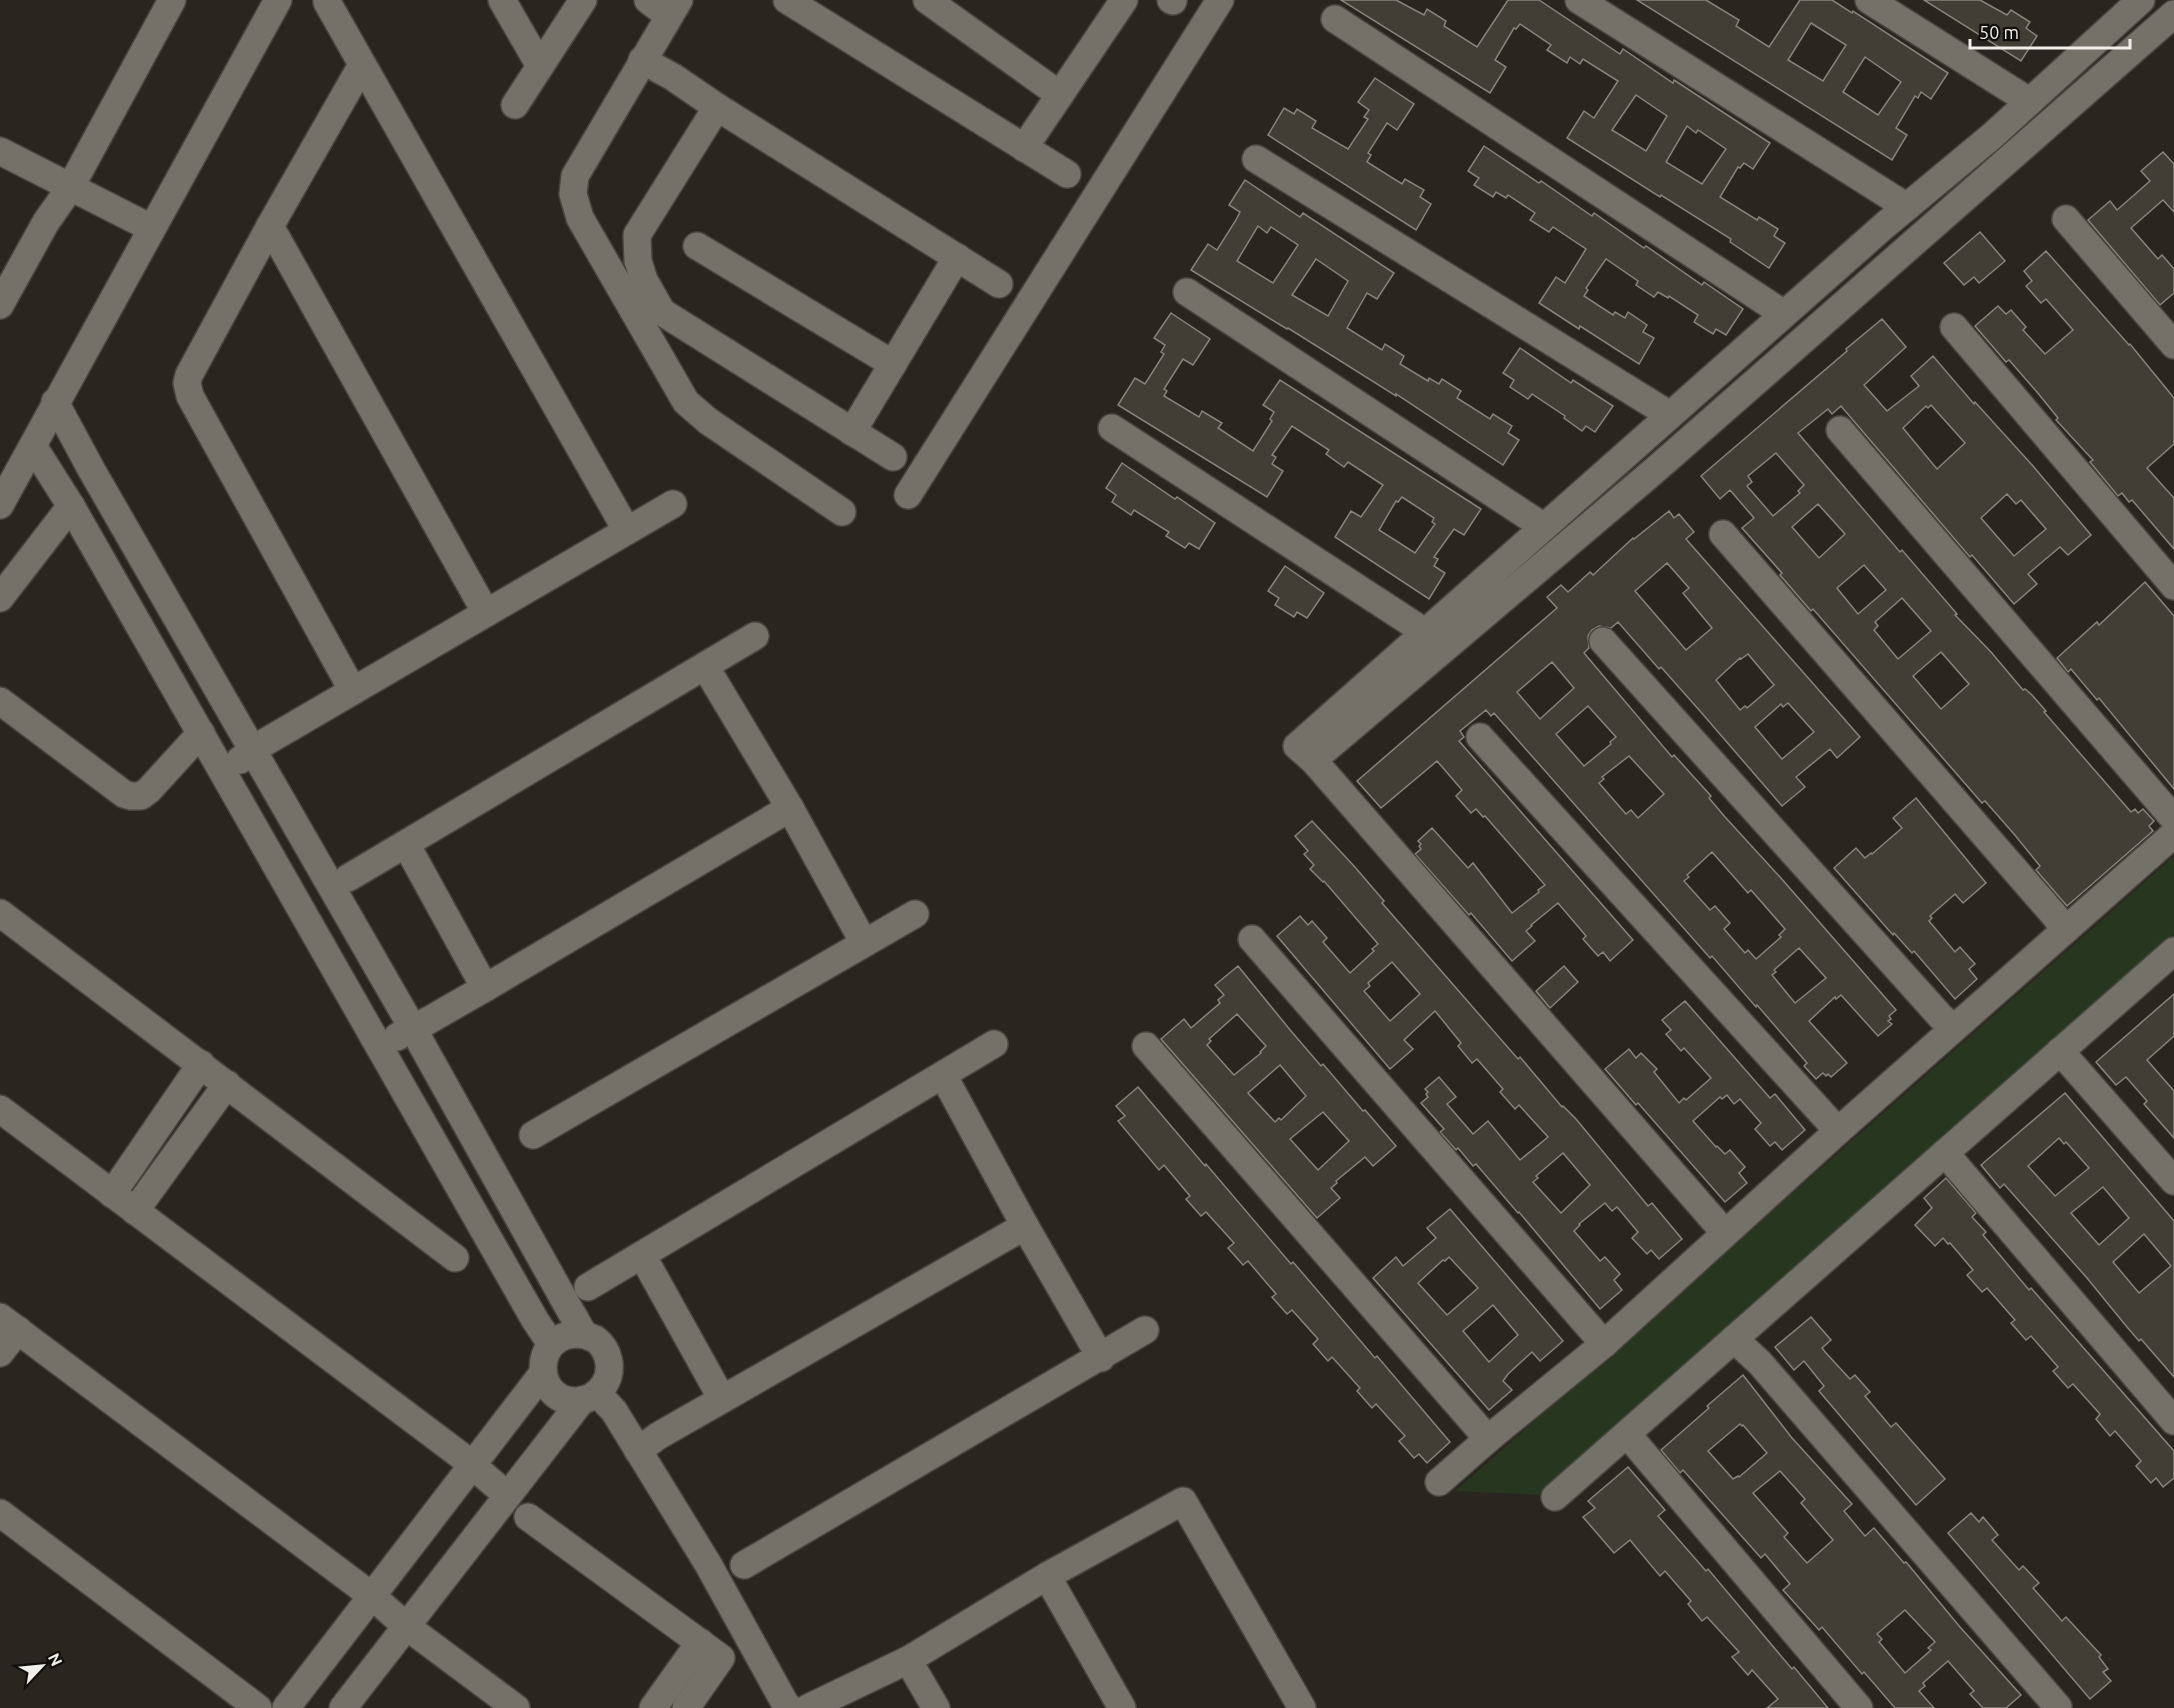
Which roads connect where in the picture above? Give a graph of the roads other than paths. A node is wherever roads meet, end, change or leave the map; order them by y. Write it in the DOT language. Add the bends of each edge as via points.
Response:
graph roads {
  1 [pos="172,0"];
  2 [pos="278,0"];
  3 [pos="502,0"];
  4 [pos="583,0"];
  5 [pos="787,0"];
  6 [pos="927,0"];
  7 [pos="1124,0"];
  8 [pos="1220,0"];
  9 [pos="1579,0"];
  10 [pos="1869,0"];
  11 [pos="2141,0"];
  12 [pos="327,2"];
  13 [pos="665,5"];
  14 [pos="2174,14"];
  15 [pos="1335,19"];
  16 [pos="2093,43"];
  17 [pos="642,60"];
  18 [pos="363,65"];
  19 [pos="540,66"];
  20 [pos="2112,69"];
  21 [pos="1060,94"];
  22 [pos="2029,102"];
  23 [pos="515,105"];
  24 [pos="717,107"];
  25 [pos="1024,148"];
  26 [pos="0,152"];
  27 [pos="1256,159"];
  28 [pos="1067,174"];
  29 [pos="70,188"];
  30 [pos="1907,207"];
  31 [pos="2066,219"];
  32 [pos="270,226"];
  33 [pos="152,228"];
  34 [pos="697,246"];
  35 [pos="957,257"];
  36 [pos="999,284"];
  37 [pos="1187,292"];
  38 [pos="0,305"];
  39 [pos="1784,315"];
  40 [pos="1954,327"];
  41 [pos="2174,345"];
  42 [pos="893,364"];
  43 [pos="55,402"];
  44 [pos="1670,415"];
  45 [pos="1112,428"];
  46 [pos="1840,430"];
  47 [pos="852,432"];
  48 [pos="33,446"];
  49 [pos="1634,447"];
  50 [pos="893,458"];
  51 [pos="1655,470"];
  52 [pos="908,495"];
  53 [pos="673,504"];
  54 [pos="0,505"];
  55 [pos="71,506"];
  56 [pos="842,512"];
  57 [pos="1544,527"];
  58 [pos="627,531"];
  59 [pos="1723,534"];
  60 [pos="2174,586"];
  61 [pos="0,598"];
  62 [pos="486,613"];
  63 [pos="1425,632"];
  64 [pos="755,636"];
  65 [pos="1604,641"];
  66 [pos="705,666"];
  67 [pos="353,691"];
  68 [pos="0,701"];
  69 [pos="201,732"];
  70 [pos="1480,737"];
  71 [pos="254,750"];
  72 [pos="1313,760"];
  73 [pos="222,773"];
  74 [pos="790,808"];
  75 [pos="2174,819"];
  76 [pos="2174,834"];
  77 [pos="406,843"];
  78 [pos="348,878"];
  79 [pos="0,913"];
  80 [pos="915,914"];
  81 [pos="2065,930"];
  82 [pos="1252,939"];
  83 [pos="864,943"];
  84 [pos="2173,952"];
  85 [pos="485,988"];
  86 [pos="412,1028"];
  87 [pos="1954,1028"];
  88 [pos="994,1044"];
  89 [pos="1146,1046"];
  90 [pos="381,1048"];
  91 [pos="2060,1051"];
  92 [pos="201,1064"];
  93 [pos="943,1075"];
  94 [pos="227,1084"];
  95 [pos="0,1109"];
  96 [pos="1838,1131"];
  97 [pos="533,1135"];
  98 [pos="1945,1153"];
  99 [pos="2174,1181"];
  100 [pos="112,1194"];
  101 [pos="135,1211"];
  102 [pos="1025,1226"];
  103 [pos="1725,1233"];
  104 [pos="642,1255"];
  105 [pos="454,1258"];
  106 [pos="588,1287"];
  107 [pos="9,1323"];
  108 [pos="1146,1330"];
  109 [pos="586,1335"];
  110 [pos="1734,1339"];
  111 [pos="551,1344"];
  112 [pos="1604,1344"];
  113 [pos="0,1353"];
  114 [pos="1101,1358"];
  115 [pos="543,1373"];
  116 [pos="722,1400"];
  117 [pos="598,1402"];
  118 [pos="2174,1421"];
  119 [pos="1627,1434"];
  120 [pos="1488,1439"];
  121 [pos="638,1451"];
  122 [pos="472,1466"];
  123 [pos="1439,1482"];
  124 [pos="507,1495"];
  125 [pos="1555,1497"];
  126 [pos="0,1513"];
  127 [pos="528,1517"];
  128 [pos="744,1565"];
  129 [pos="1047,1576"];
  130 [pos="372,1596"];
  131 [pos="406,1626"];
  132 [pos="711,1650"];
  133 [pos="908,1660"];
  134 [pos="2058,1707"];
  135 [pos="258,1708"];
  136 [pos="286,1708"];
  137 [pos="343,1708"];
  138 [pos="516,1708"];
  139 [pos="653,1708"];
  140 [pos="686,1708"];
  141 [pos="790,1708"];
  142 [pos="808,1708"];
  143 [pos="936,1708"];
  144 [pos="1122,1708"];
  145 [pos="1302,1708"];
  146 [pos="1859,1708"];
  1 -- 29 [label="street"];
  2 -- 33 [label="street"];
  3 -- 19 [label="street"];
  4 -- 19 [label="street"];
  5 -- 25 [label="street"];
  6 -- 21 [label="street"];
  7 -- 21 [label="street"];
  8 -- 52 [label="street"];
  9 -- 30 [label="street"];
  10 -- 22 [label="street"];
  11 -- 16 [label="street"];
  12 -- 18 [label="street"];
  13 -- 17 [label="street"];
  14 -- 20 [label="street"];
  15 -- 39 [label="street"];
  16 -- 20 [label="street"];
  16 -- 22 [label="street"];
  17 -- 24 [label="street"];
  17 -- 56 [label="street" via="575,176 573,194 580,218 686,402"];
  18 -- 32 [label="street"];
  18 -- 58 [label="street"];
  19 -- 23 [label="street"];
  20 -- 51 [label="street"];
  21 -- 25 [label="street"];
  22 -- 30 [label="street"];
  24 -- 35 [label="street"];
  24 -- 47 [label="street" via="637,236 638,261 645,280 662,312"];
  25 -- 28 [label="street"];
  26 -- 29 [label="street"];
  27 -- 44 [label="street"];
  29 -- 33 [label="street"];
  29 -- 38 [label="street" via="46,222"];
  30 -- 39 [label="street"];
  31 -- 41 [label="street"];
  32 -- 62 [label="street"];
  32 -- 67 [label="street" via="189,375 188,388"];
  33 -- 43 [label="street"];
  34 -- 42 [label="street"];
  35 -- 36 [label="street"];
  35 -- 42 [label="street"];
  37 -- 57 [label="street"];
  39 -- 44 [label="street"];
  40 -- 60 [label="street"];
  42 -- 47 [label="street"];
  43 -- 48 [label="street"];
  43 -- 71 [label="street"];
  44 -- 49 [label="street"];
  45 -- 63 [label="street"];
  46 -- 75 [label="street"];
  47 -- 50 [label="street"];
  48 -- 54 [label="street"];
  48 -- 55 [label="street"];
  49 -- 51 [label="street"];
  49 -- 57 [label="street"];
  51 -- 72 [label="street"];
  53 -- 58 [label="street"];
  55 -- 61 [label="street"];
  55 -- 69 [label="street"];
  57 -- 63 [label="street"];
  58 -- 62 [label="street"];
  59 -- 81 [label="street"];
  62 -- 67 [label="street"];
  63 -- 72 [label="street" via="1297,746"];
  64 -- 66 [label="street"];
  65 -- 87 [label="street"];
  66 -- 74 [label="street"];
  66 -- 77 [label="street"];
  67 -- 71 [label="street"];
  68 -- 69 [label="street" via="109,784 131,796 141,796 149,789"];
  69 -- 73 [label="street"];
  70 -- 96 [label="street"];
  71 -- 73 [label="street"];
  71 -- 86 [label="street"];
  72 -- 103 [label="street"];
  73 -- 90 [label="street"];
  74 -- 83 [label="street"];
  74 -- 85 [label="street"];
  76 -- 81 [label="street"];
  77 -- 78 [label="street"];
  77 -- 85 [label="street"];
  79 -- 92 [label="street"];
  80 -- 83 [label="street"];
  81 -- 87 [label="street"];
  82 -- 112 [label="street"];
  83 -- 97 [label="street"];
  84 -- 91 [label="street"];
  85 -- 86 [label="street"];
  86 -- 90 [label="street"];
  86 -- 109 [label="street"];
  87 -- 96 [label="street"];
  88 -- 93 [label="street"];
  89 -- 120 [label="street"];
  90 -- 111 [label="street"];
  91 -- 98 [label="street"];
  91 -- 99 [label="street"];
  92 -- 94 [label="street"];
  92 -- 100 [label="street"];
  93 -- 102 [label="street"];
  93 -- 104 [label="street"];
  94 -- 101 [label="street"];
  94 -- 105 [label="street"];
  95 -- 100 [label="street"];
  96 -- 103 [label="street"];
  98 -- 110 [label="street"];
  98 -- 118 [label="street"];
  100 -- 101 [label="street"];
  101 -- 122 [label="street"];
  102 -- 114 [label="street"];
  102 -- 116 [label="street"];
  103 -- 112 [label="street"];
  104 -- 106 [label="street"];
  104 -- 116 [label="street"];
  107 -- 113 [label="street"];
  107 -- 130 [label="street"];
  108 -- 114 [label="street"];
  109 -- 111 [label="street" via="567,1335"];
  109 -- 117 [label="street" via="601,1345 609,1361 608,1379"];
  110 -- 119 [label="street"];
  110 -- 134 [label="street" via="1760,1363"];
  111 -- 115 [label="street" via="544,1358"];
  112 -- 120 [label="street"];
  114 -- 128 [label="street"];
  115 -- 117 [label="street" via="557,1395 573,1401"];
  115 -- 122 [label="street"];
  116 -- 121 [label="street"];
  117 -- 121 [label="street"];
  117 -- 124 [label="street"];
  119 -- 125 [label="street"];
  119 -- 146 [label="street"];
  120 -- 123 [label="street"];
  121 -- 141 [label="street"];
  122 -- 124 [label="street"];
  122 -- 130 [label="street"];
  124 -- 131 [label="street"];
  126 -- 135 [label="street"];
  127 -- 132 [label="street"];
  129 -- 133 [label="street"];
  129 -- 144 [label="street"];
  129 -- 145 [label="street" via="1183,1501"];
  130 -- 131 [label="street"];
  130 -- 136 [label="street"];
  131 -- 137 [label="street"];
  131 -- 138 [label="street"];
  132 -- 139 [label="street"];
  132 -- 140 [label="street"];
  133 -- 142 [label="street"];
  133 -- 143 [label="street"];
}
